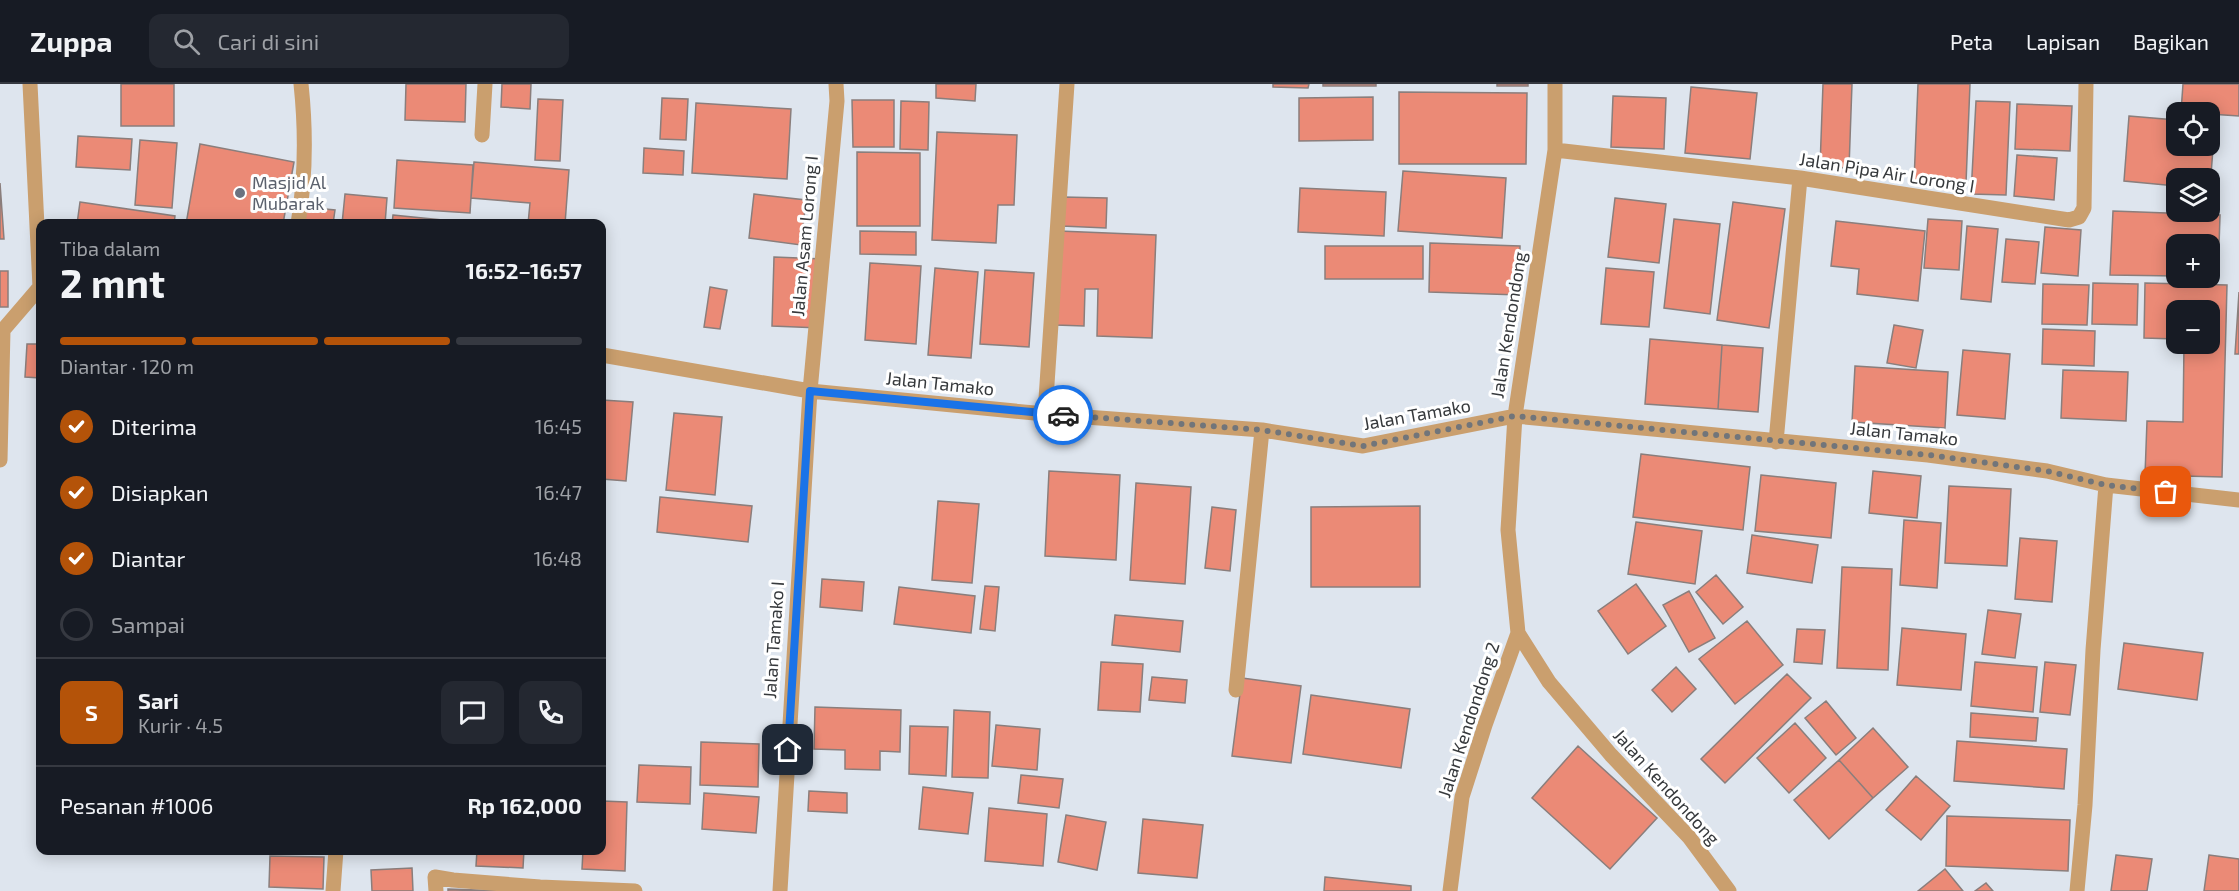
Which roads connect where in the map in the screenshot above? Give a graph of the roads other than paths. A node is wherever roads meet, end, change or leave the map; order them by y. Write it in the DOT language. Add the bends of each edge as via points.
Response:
graph roads {
  1 [pos="30,84"];
  2 [pos="301,84"];
  3 [pos="485,84"];
  4 [pos="836,84"];
  5 [pos="1067,84"];
  6 [pos="1555,84"];
  7 [pos="2086,84"];
  8 [pos="482,135"];
  9 [pos="1555,150"];
  10 [pos="1800,178"];
  11 [pos="37,219"];
  12 [pos="299,219"];
  13 [pos="36,291"];
  14 [pos="1,330"];
  15 [pos="606,356"];
  16 [pos="810,391"];
  17 [pos="1045,414"];
  18 [pos="1515,416"];
  19 [pos="1262,430"];
  20 [pos="1776,442"];
  21 [pos="0,460"];
  22 [pos="2106,485"];
  23 [pos="2239,500"];
  24 [pos="1518,633"];
  25 [pos="1236,690"];
  26 [pos="336,855"];
  27 [pos="333,891"];
  28 [pos="436,891"];
  29 [pos="635,891"];
  30 [pos="780,891"];
  31 [pos="1450,891"];
  32 [pos="1729,891"];
  33 [pos="2077,891"];
  1 -- 11 [label="street"];
  2 -- 12 [label="street" via="305,126"];
  3 -- 8 [label="street"];
  4 -- 16 [label="street, Jalan Asam Lorong I"];
  5 -- 17 [label="street"];
  6 -- 9 [label="street, Jalan Kendondong"];
  7 -- 10 [label="street, Jalan Pipa Air Lorong I" via="2084,208 2079,217 2057,219"];
  9 -- 10 [label="street, Jalan Pipa Air Lorong I"];
  9 -- 18 [label="street, Jalan Kendondong"];
  10 -- 20 [label="street"];
  13 -- 14 [label="street"];
  14 -- 21 [label="street"];
  15 -- 16 [label="street, Jalan Tamako"];
  16 -- 17 [label="street, Jalan Tamako"];
  16 -- 30 [label="street, Jalan Tamako I"];
  17 -- 19 [label="street, Jalan Tamako"];
  18 -- 19 [label="street, Jalan Tamako" via="1363,446"];
  18 -- 20 [label="street, Jalan Tamako"];
  18 -- 24 [label="street, Jalan Kendondong" via="1508,530"];
  19 -- 25 [label="street"];
  20 -- 22 [label="street, Jalan Tamako" via="2007,465"];
  22 -- 23 [label="street, Jalan Tamako"];
  22 -- 33 [label="street"];
  24 -- 31 [label="street, Jalan Kendondong 2" via="1462,797"];
  24 -- 32 [label="street, Jalan Kendondong" via="1549,682 1689,837"];
  26 -- 27 [label="street"];
  28 -- 29 [label="street" via="435,877"];
}
